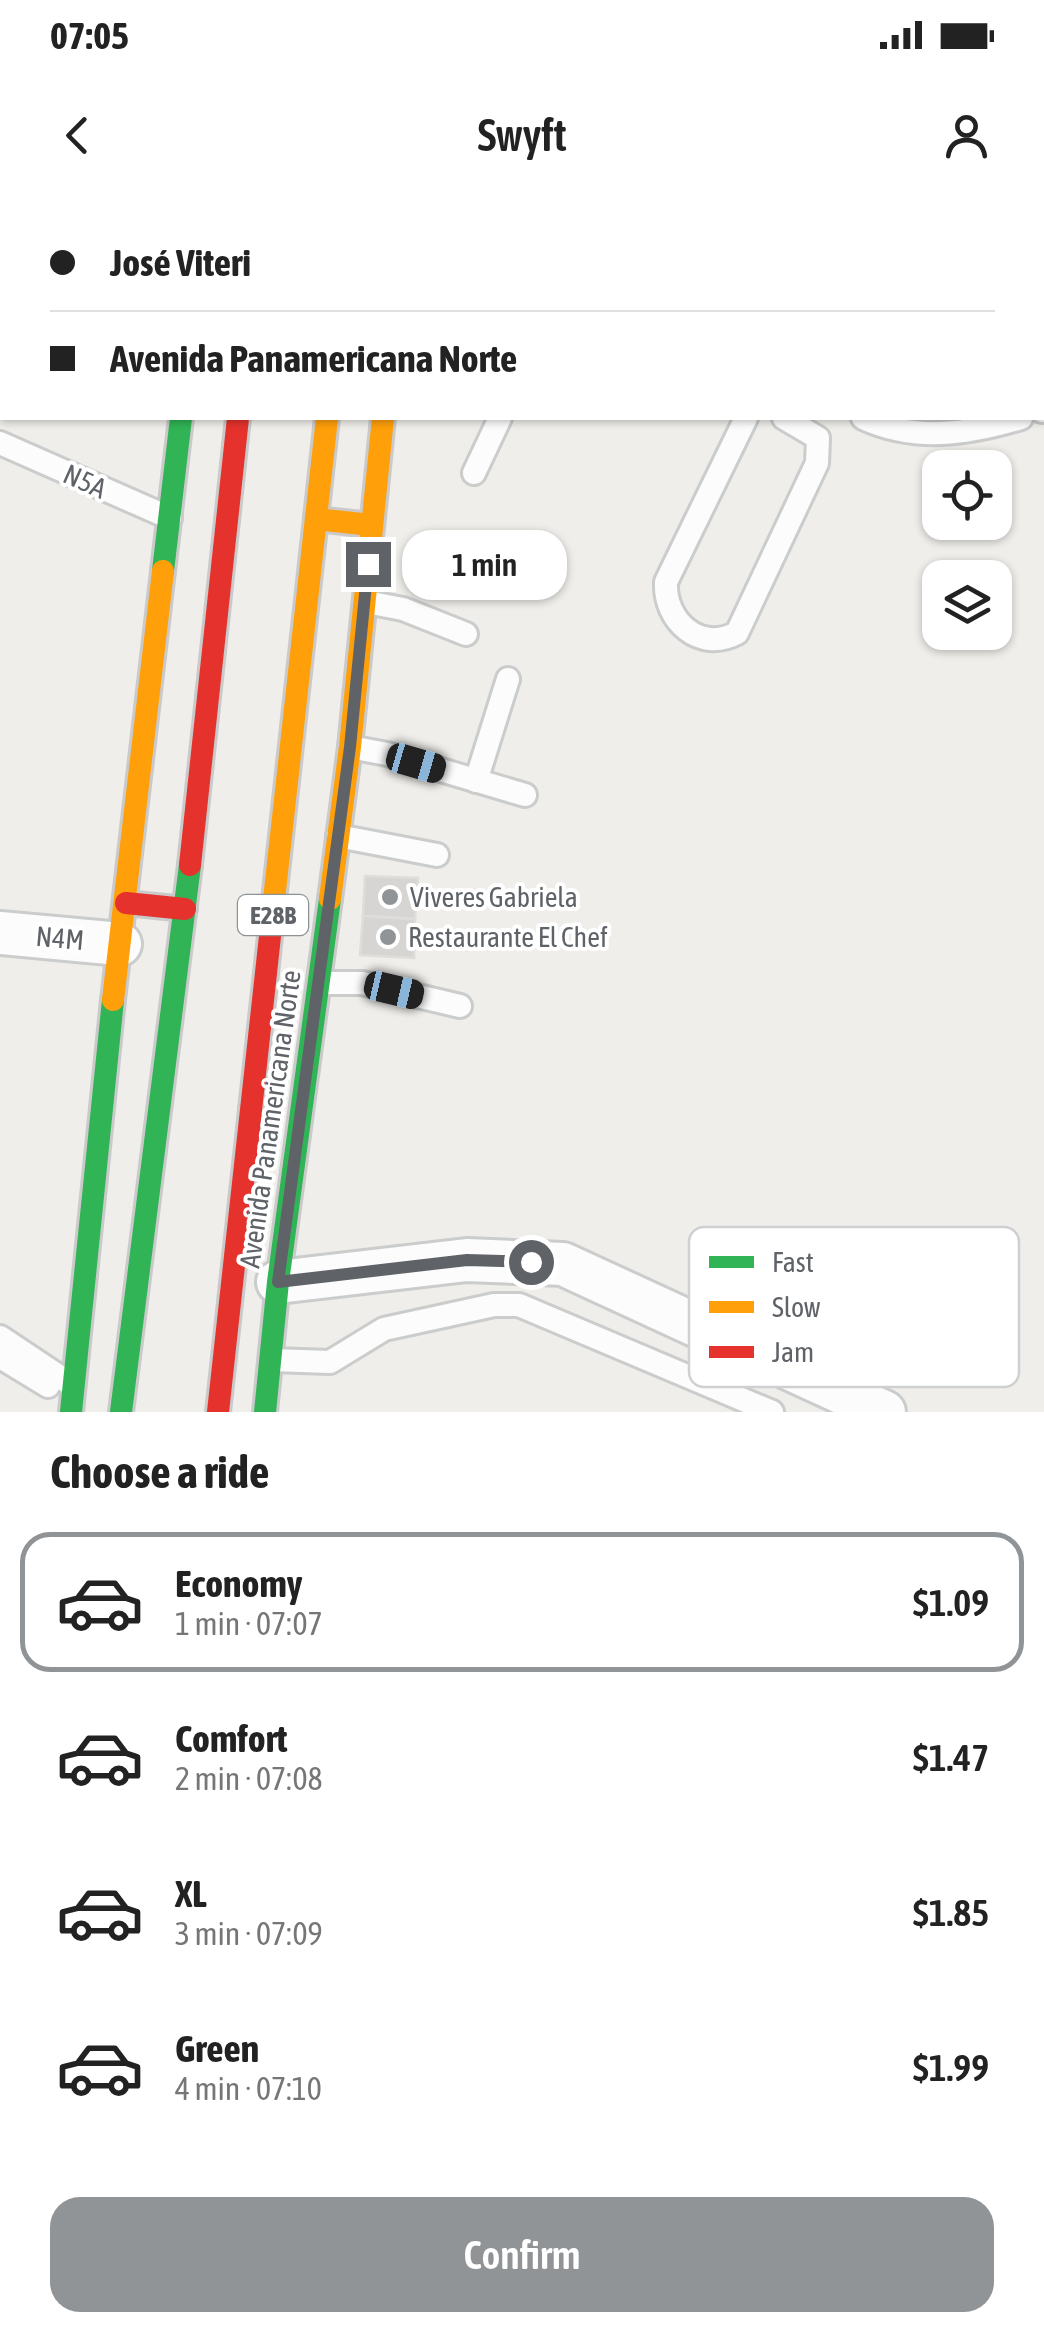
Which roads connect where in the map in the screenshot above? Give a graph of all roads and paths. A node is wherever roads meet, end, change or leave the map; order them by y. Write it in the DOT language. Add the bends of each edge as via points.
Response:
graph roads {
  1 [pos="181,420"];
  2 [pos="238,420"];
  3 [pos="327,420"];
  4 [pos="382,420"];
  5 [pos="499,420"];
  6 [pos="745,420"];
  7 [pos="787,420"];
  8 [pos="868,420"];
  9 [pos="1015,420"];
  10 [pos="0,443"];
  11 [pos="474,473"];
  12 [pos="170,518"];
  13 [pos="316,519"];
  14 [pos="372,525"];
  15 [pos="366,602"];
  16 [pos="466,634"];
  17 [pos="508,679"];
  18 [pos="350,747"];
  19 [pos="476,780"];
  20 [pos="525,795"];
  21 [pos="338,836"];
  22 [pos="438,856"];
  23 [pos="184,909"];
  24 [pos="123,924"];
  25 [pos="0,933"];
  26 [pos="318,983"];
  27 [pos="460,1006"];
  28 [pos="278,1282"];
  29 [pos="689,1322"];
  30 [pos="0,1337"];
  31 [pos="0,1357"];
  32 [pos="272,1360"];
  33 [pos="689,1377"];
  34 [pos="713,1387"];
  35 [pos="830,1387"];
  36 [pos="72,1400"];
  37 [pos="121,1412"];
  38 [pos="218,1412"];
  39 [pos="265,1412"];
  40 [pos="772,1412"];
  41 [pos="884,1412"];
  1 -- 12 [label="main road"];
  2 -- 23 [label="main road"];
  3 -- 13 [label="main road, Avenida Panamericana Norte / E28B"];
  4 -- 14 [label="main road, Avenida Panamericana Norte"];
  5 -- 11 [label="lane"];
  6 -- 7 [label="lane" via="666,582 664,603 672,618 708,641 737,634 817,463 818,438"];
  8 -- 9 [label="lane" via="890,430 973,433"];
  10 -- 12 [label="lane, N5A"];
  12 -- 24 [label="main road"];
  13 -- 14 [label="main road"];
  13 -- 38 [label="main road, Avenida Panamericana Norte / E28B"];
  14 -- 15 [label="main road, Avenida Panamericana Norte"];
  15 -- 16 [label="lane"];
  15 -- 18 [label="main road, Avenida Panamericana Norte"];
  17 -- 19 [label="lane"];
  18 -- 19 [label="lane"];
  18 -- 21 [label="main road, Avenida Panamericana Norte"];
  19 -- 20 [label="lane"];
  21 -- 22 [label="lane"];
  21 -- 26 [label="main road, Avenida Panamericana Norte"];
  23 -- 24 [label="main road"];
  23 -- 37 [label="main road"];
  24 -- 25 [label="street, N4M"];
  24 -- 36 [label="main road"];
  26 -- 27 [label="lane" via="362,982"];
  26 -- 28 [label="main road, Avenida Panamericana Norte"];
  28 -- 29 [label="street" via="467,1260 563,1264"];
  28 -- 32 [label="main road, Avenida Panamericana Norte"];
  30 -- 36 [label="lane"];
  31 -- 36 [label="lane"];
  32 -- 33 [label="lane" via="330,1362 384,1329 519,1305"];
  32 -- 39 [label="main road, Avenida Panamericana Norte"];
  34 -- 40 [label="lane"];
  35 -- 41 [label="street"];
}
